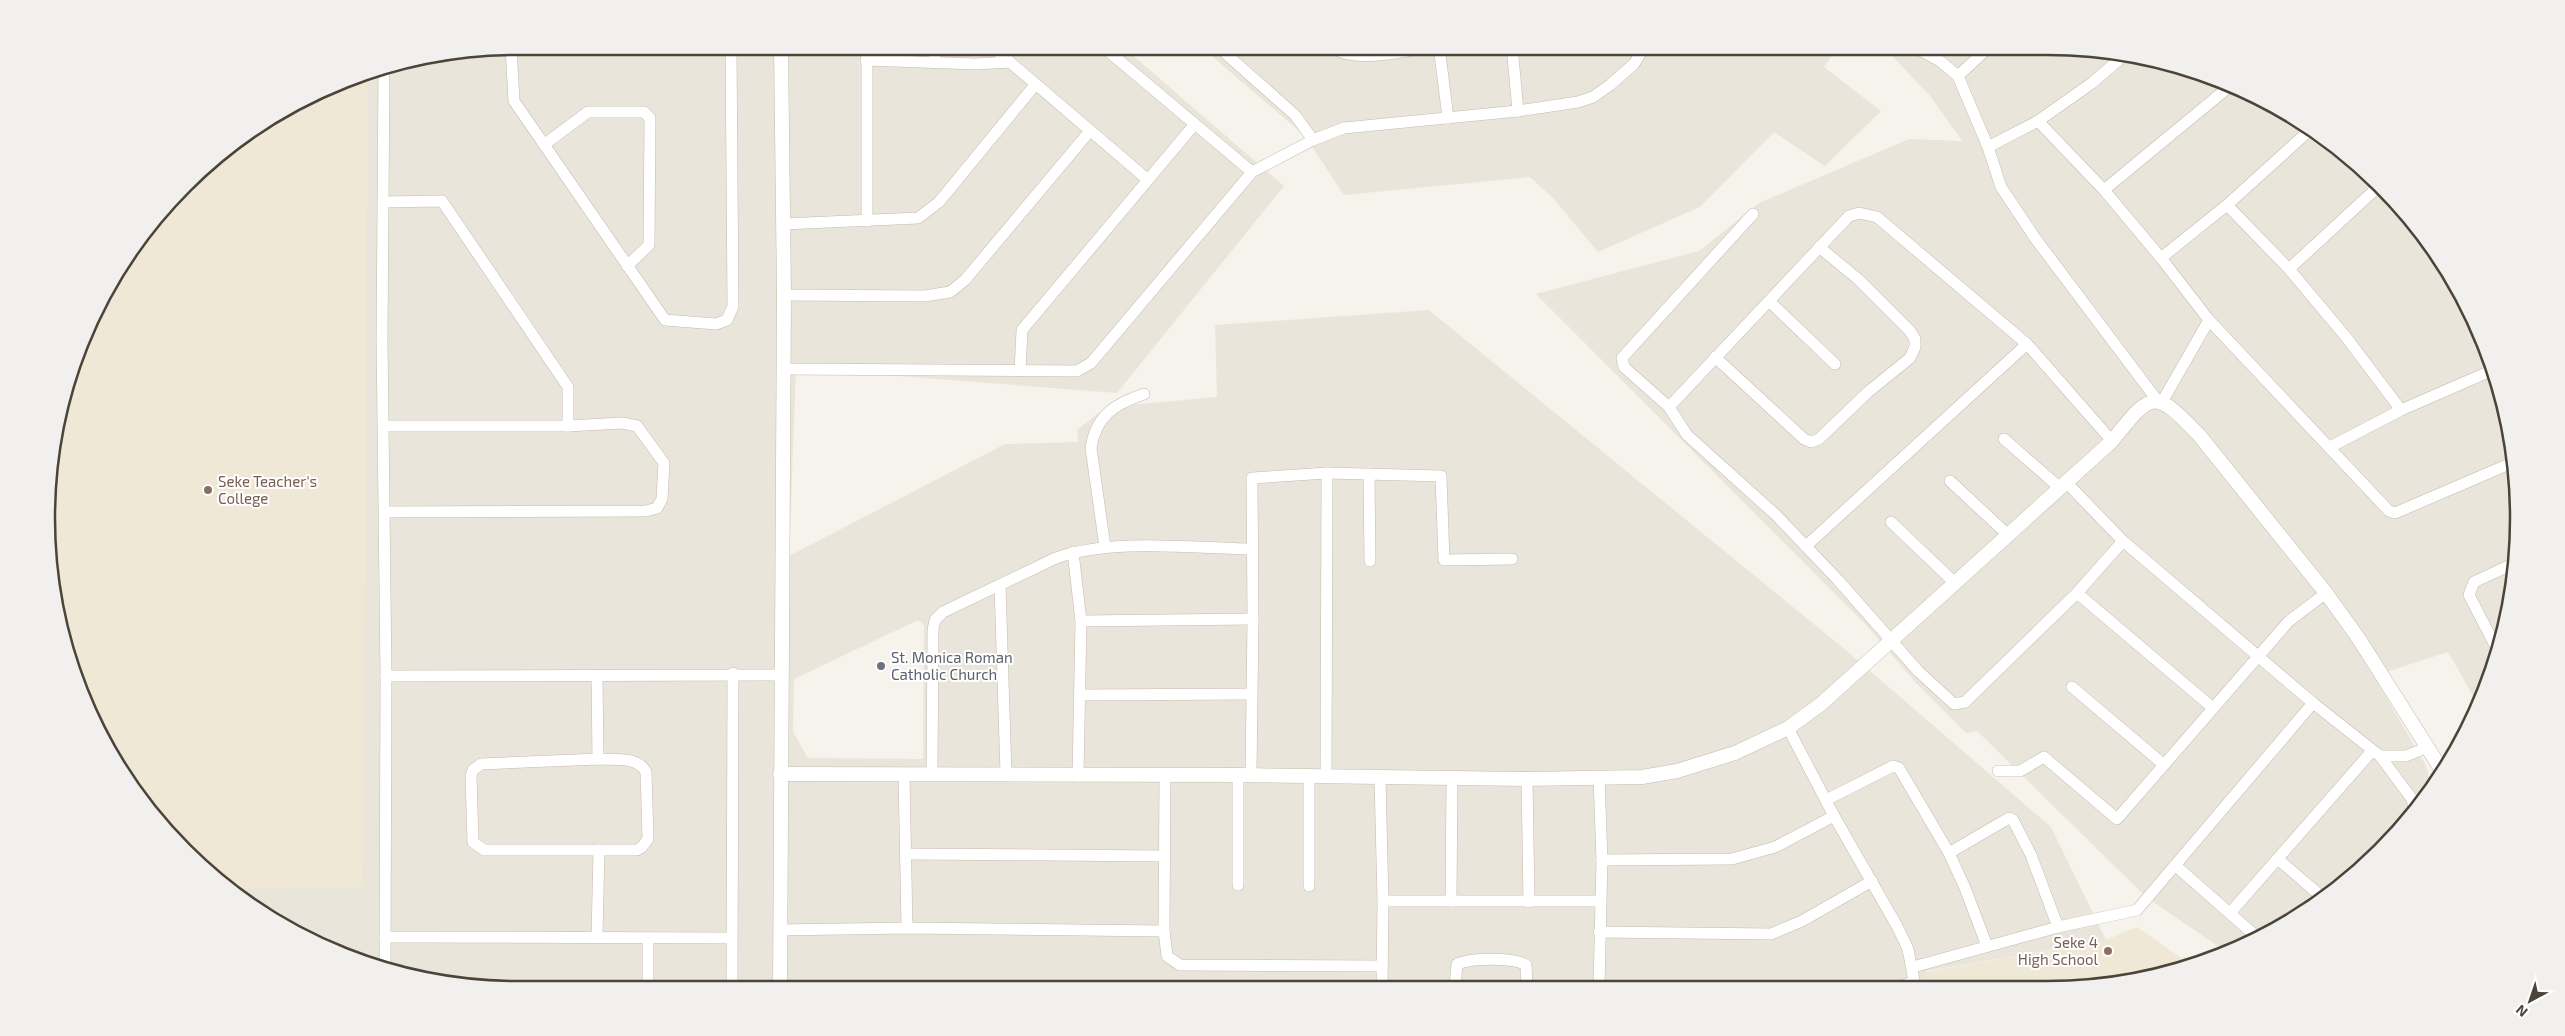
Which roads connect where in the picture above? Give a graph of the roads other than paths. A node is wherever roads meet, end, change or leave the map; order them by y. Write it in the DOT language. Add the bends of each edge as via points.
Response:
graph roads {
  1 [pos="511,55"];
  2 [pos="731,55"];
  3 [pos="781,55"];
  4 [pos="866,55"];
  5 [pos="934,55"];
  6 [pos="1002,55"];
  7 [pos="1112,55"];
  8 [pos="1227,55"];
  9 [pos="1439,55"];
  10 [pos="1513,55"];
  11 [pos="1640,55"];
  12 [pos="1929,55"];
  13 [pos="1980,55"];
  14 [pos="866,60"];
  15 [pos="2118,61"];
  16 [pos="934,62"];
  17 [pos="1010,62"];
  18 [pos="384,75"];
  19 [pos="1958,76"];
  20 [pos="1035,85"];
  21 [pos="2225,90"];
  22 [pos="1518,111"];
  23 [pos="1448,118"];
  24 [pos="2038,122"];
  25 [pos="1194,125"];
  26 [pos="1089,132"];
  27 [pos="2305,134"];
  28 [pos="1313,140"];
  29 [pos="545,144"];
  30 [pos="1988,147"];
  31 [pos="1252,172"];
  32 [pos="1147,179"];
  33 [pos="2104,190"];
  34 [pos="2374,191"];
  35 [pos="384,202"];
  36 [pos="2227,205"];
  37 [pos="1753,214"];
  38 [pos="867,221"];
  39 [pos="783,224"];
  40 [pos="1819,247"];
  41 [pos="2161,258"];
  42 [pos="627,266"];
  43 [pos="2288,269"];
  44 [pos="784,295"];
  45 [pos="1769,301"];
  46 [pos="2209,320"];
  47 [pos="2027,344"];
  48 [pos="1715,357"];
  49 [pos="1835,364"];
  50 [pos="783,369"];
  51 [pos="1020,371"];
  52 [pos="2486,373"];
  53 [pos="1144,394"];
  54 [pos="2160,401"];
  55 [pos="1669,407"];
  56 [pos="2401,410"];
  57 [pos="385,426"];
  58 [pos="568,426"];
  59 [pos="2004,438"];
  60 [pos="2112,441"];
  61 [pos="2330,447"];
  62 [pos="2507,465"];
  63 [pos="1326,473"];
  64 [pos="1369,474"];
  65 [pos="1950,481"];
  66 [pos="2063,484"];
  67 [pos="385,512"];
  68 [pos="1891,522"];
  69 [pos="2007,534"];
  70 [pos="2123,541"];
  71 [pos="1105,546"];
  72 [pos="1806,546"];
  73 [pos="1251,549"];
  74 [pos="1073,552"];
  75 [pos="1512,559"];
  76 [pos="1370,561"];
  77 [pos="2507,567"];
  78 [pos="1955,584"];
  79 [pos="1000,585"];
  80 [pos="2077,593"];
  81 [pos="2326,593"];
  82 [pos="1253,619"];
  83 [pos="1081,621"];
  84 [pos="1891,641"];
  85 [pos="2493,641"];
  86 [pos="2259,656"];
  87 [pos="733,673"];
  88 [pos="597,675"];
  89 [pos="780,675"];
  90 [pos="386,676"];
  91 [pos="2072,687"];
  92 [pos="1252,694"];
  93 [pos="1080,695"];
  94 [pos="2313,703"];
  95 [pos="2213,708"];
  96 [pos="1788,728"];
  97 [pos="2428,747"];
  98 [pos="2376,753"];
  99 [pos="598,759"];
  100 [pos="2163,764"];
  101 [pos="2438,764"];
  102 [pos="1998,771"];
  103 [pos="780,774"];
  104 [pos="904,774"];
  105 [pos="932,774"];
  106 [pos="1006,774"];
  107 [pos="1244,775"];
  108 [pos="1078,776"];
  109 [pos="1165,776"];
  110 [pos="1310,776"];
  111 [pos="1326,776"];
  112 [pos="1380,778"];
  113 [pos="1452,778"];
  114 [pos="1599,778"];
  115 [pos="1527,779"];
  116 [pos="1826,800"];
  117 [pos="2413,802"];
  118 [pos="1834,816"];
  119 [pos="599,850"];
  120 [pos="1949,853"];
  121 [pos="905,854"];
  122 [pos="1165,856"];
  123 [pos="1602,860"];
  124 [pos="2279,860"];
  125 [pos="2176,866"];
  126 [pos="1872,881"];
  127 [pos="1238,885"];
  128 [pos="1309,886"];
  129 [pos="2318,893"];
  130 [pos="1383,901"];
  131 [pos="1451,901"];
  132 [pos="1600,901"];
  133 [pos="1529,902"];
  134 [pos="2230,913"];
  135 [pos="2058,927"];
  136 [pos="907,928"];
  137 [pos="780,930"];
  138 [pos="1164,931"];
  139 [pos="1599,932"];
  140 [pos="2252,933"];
  141 [pos="385,937"];
  142 [pos="597,937"];
  143 [pos="648,938"];
  144 [pos="731,938"];
  145 [pos="1987,946"];
  146 [pos="385,961"];
  147 [pos="1382,966"];
  148 [pos="1913,967"];
  149 [pos="648,981"];
  150 [pos="732,981"];
  151 [pos="780,981"];
  152 [pos="1382,981"];
  153 [pos="1456,981"];
  154 [pos="1527,981"];
  155 [pos="1598,981"];
  156 [pos="1914,981"];
  1 -- 29 [label="street" via="514,101"];
  2 -- 42 [label="street" via="733,306 727,320 716,324 665,320"];
  3 -- 39 [label="street"];
  4 -- 14 [label="street"];
  5 -- 16 [label="street"];
  6 -- 17 [label="street"];
  7 -- 25 [label="street"];
  8 -- 28 [label="street" via="1295,115"];
  9 -- 23 [label="street"];
  10 -- 22 [label="street"];
  11 -- 22 [label="street" via="1634,64 1593,97"];
  12 -- 19 [label="street"];
  13 -- 19 [label="street"];
  14 -- 16 [label="street"];
  14 -- 38 [label="street"];
  15 -- 24 [label="street"];
  16 -- 17 [label="street"];
  17 -- 20 [label="street"];
  18 -- 35 [label="street"];
  19 -- 30 [label="street"];
  20 -- 26 [label="street"];
  20 -- 38 [label="street" via="940,202 918,218"];
  21 -- 33 [label="street"];
  22 -- 23 [label="street"];
  23 -- 28 [label="street" via="1344,128"];
  24 -- 30 [label="street"];
  24 -- 33 [label="street"];
  25 -- 31 [label="street"];
  25 -- 32 [label="street"];
  26 -- 32 [label="street"];
  26 -- 44 [label="street" via="965,280 950,292 924,296"];
  27 -- 36 [label="street"];
  28 -- 31 [label="street"];
  29 -- 42 [label="street"];
  29 -- 42 [label="street" via="588,112 644,112 650,118 649,245"];
  30 -- 54 [label="street" via="2001,187 2035,238"];
  31 -- 51 [label="street" via="1091,363 1077,371"];
  32 -- 51 [label="street" via="1022,330"];
  33 -- 41 [label="street"];
  34 -- 43 [label="street"];
  35 -- 57 [label="street" via="382,338"];
  35 -- 58 [label="street" via="442,201 568,387"];
  36 -- 41 [label="street"];
  36 -- 43 [label="street"];
  37 -- 55 [label="street" via="1622,358 1624,367"];
  38 -- 39 [label="street"];
  39 -- 44 [label="street"];
  40 -- 45 [label="street"];
  40 -- 47 [label="street" via="1850,216 1859,213 1876,216"];
  40 -- 48 [label="street" via="1858,279 1910,331 1915,339 1910,358 1812,442 1804,439"];
  41 -- 46 [label="street"];
  43 -- 56 [label="street" via="2346,337"];
  44 -- 50 [label="street"];
  45 -- 48 [label="street"];
  45 -- 49 [label="street"];
  46 -- 54 [label="street"];
  46 -- 61 [label="street"];
  47 -- 60 [label="street"];
  47 -- 72 [label="street"];
  48 -- 55 [label="street"];
  50 -- 51 [label="street"];
  50 -- 89 [label="street"];
  52 -- 56 [label="street"];
  53 -- 71 [label="street" via="1109,411 1093,434 1091,448"];
  54 -- 60 [label="street" via="2152,401 2134,413"];
  54 -- 81 [label="street" via="2177,412 2199,435"];
  55 -- 72 [label="street" via="1687,435"];
  56 -- 61 [label="street"];
  57 -- 58 [label="street"];
  57 -- 67 [label="street"];
  58 -- 67 [label="street" via="622,423 637,426 664,463 662,499 657,508 646,512"];
  59 -- 66 [label="street"];
  60 -- 66 [label="street"];
  61 -- 62 [label="street" via="2384,508 2395,513"];
  63 -- 64 [label="street"];
  63 -- 73 [label="street" via="1252,478"];
  63 -- 111 [label="street"];
  64 -- 75 [label="street" via="1441,476 1444,560"];
  64 -- 76 [label="street"];
  65 -- 69 [label="street"];
  66 -- 69 [label="street"];
  66 -- 70 [label="street"];
  67 -- 90 [label="street"];
  68 -- 78 [label="street"];
  69 -- 78 [label="street"];
  70 -- 80 [label="street"];
  70 -- 86 [label="street"];
  71 -- 73 [label="street"];
  71 -- 74 [label="street"];
  72 -- 84 [label="street"];
  73 -- 82 [label="street"];
  74 -- 79 [label="street"];
  74 -- 83 [label="street"];
  77 -- 85 [label="street" via="2474,582 2470,588 2469,595"];
  78 -- 84 [label="street"];
  79 -- 105 [label="street" via="943,612 935,620"];
  79 -- 106 [label="street"];
  80 -- 84 [label="street" via="1965,702 1958,704 1949,700"];
  80 -- 95 [label="street"];
  81 -- 86 [label="street" via="2288,622"];
  81 -- 97 [label="street"];
  82 -- 83 [label="street"];
  82 -- 92 [label="street"];
  83 -- 93 [label="street"];
  84 -- 96 [label="street" via="1821,704"];
  86 -- 94 [label="street"];
  86 -- 95 [label="street"];
  87 -- 88 [label="street"];
  87 -- 89 [label="street"];
  87 -- 144 [label="street"];
  88 -- 90 [label="street"];
  88 -- 99 [label="street"];
  89 -- 103 [label="street"];
  90 -- 141 [label="street"];
  91 -- 100 [label="street"];
  92 -- 93 [label="street"];
  92 -- 107 [label="street"];
  93 -- 108 [label="street"];
  94 -- 98 [label="street"];
  94 -- 125 [label="street"];
  95 -- 100 [label="street"];
  96 -- 114 [label="street" via="1735,753 1677,771 1642,777"];
  96 -- 116 [label="street"];
  97 -- 98 [label="street" via="2406,756"];
  97 -- 101 [label="street"];
  98 -- 117 [label="street"];
  98 -- 124 [label="street"];
  99 -- 119 [label="street" via="635,762 644,767 648,839 637,850"];
  99 -- 119 [label="street" via="481,764 471,776 471,834 476,846 484,850"];
  100 -- 102 [label="street" via="2118,819 2044,757 2020,771"];
  103 -- 104 [label="street"];
  103 -- 137 [label="street"];
  104 -- 105 [label="street"];
  104 -- 121 [label="street"];
  105 -- 106 [label="street"];
  106 -- 108 [label="street"];
  107 -- 109 [label="street"];
  107 -- 110 [label="street"];
  107 -- 127 [label="street"];
  108 -- 109 [label="street"];
  109 -- 122 [label="street"];
  110 -- 111 [label="street"];
  110 -- 128 [label="street"];
  111 -- 112 [label="street"];
  112 -- 113 [label="street"];
  112 -- 130 [label="street"];
  113 -- 115 [label="street"];
  113 -- 131 [label="street"];
  114 -- 115 [label="street"];
  114 -- 123 [label="street"];
  115 -- 133 [label="street"];
  116 -- 118 [label="street"];
  116 -- 120 [label="street" via="1896,767"];
  118 -- 123 [label="street" via="1775,847 1732,859"];
  118 -- 126 [label="street"];
  119 -- 142 [label="street"];
  120 -- 135 [label="street" via="2009,818 2013,820 2032,855"];
  120 -- 145 [label="street"];
  121 -- 122 [label="street"];
  121 -- 136 [label="street"];
  122 -- 138 [label="street"];
  123 -- 132 [label="street"];
  124 -- 129 [label="street"];
  124 -- 134 [label="street"];
  125 -- 134 [label="street"];
  125 -- 135 [label="street" via="2137,910"];
  126 -- 139 [label="street" via="1802,921 1771,934"];
  126 -- 148 [label="street" via="1908,949"];
  130 -- 131 [label="street"];
  130 -- 147 [label="street"];
  131 -- 133 [label="street"];
  132 -- 133 [label="street"];
  132 -- 139 [label="street"];
  134 -- 140 [label="street"];
  135 -- 145 [label="street"];
  136 -- 137 [label="street"];
  136 -- 138 [label="street"];
  137 -- 151 [label="street"];
  138 -- 147 [label="street" via="1167,956 1180,965"];
  139 -- 155 [label="street"];
  141 -- 142 [label="street"];
  141 -- 146 [label="street"];
  142 -- 143 [label="street"];
  143 -- 144 [label="street"];
  143 -- 149 [label="street"];
  144 -- 150 [label="street"];
  145 -- 148 [label="street"];
  147 -- 152 [label="street"];
  148 -- 156 [label="street"];
  153 -- 154 [label="street" via="1457,964 1463,961 1500,960 1526,964"];
}
